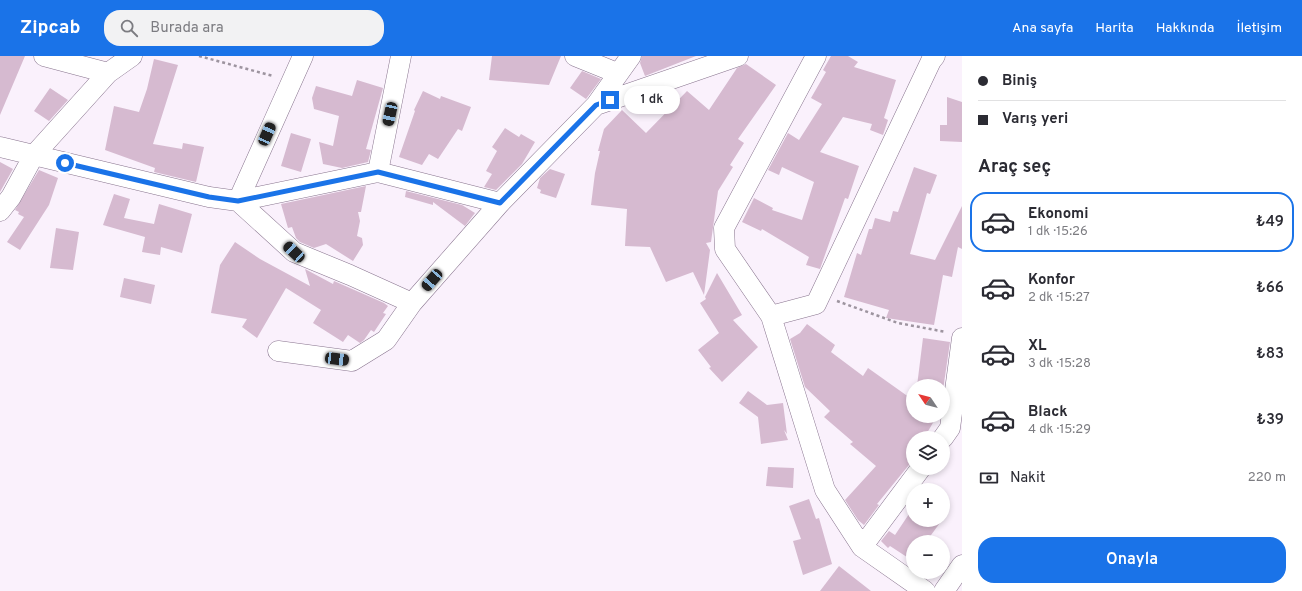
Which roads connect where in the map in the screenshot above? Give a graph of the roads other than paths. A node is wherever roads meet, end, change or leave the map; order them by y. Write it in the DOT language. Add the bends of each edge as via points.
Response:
graph roads {
  1 [pos="44,56"];
  2 [pos="132,56"];
  3 [pos="303,56"];
  4 [pos="402,56"];
  5 [pos="575,56"];
  6 [pos="631,56"];
  7 [pos="738,56"];
  8 [pos="816,56"];
  9 [pos="935,56"];
  10 [pos="108,73"];
  11 [pos="617,74"];
  12 [pos="596,105"];
  13 [pos="0,147"];
  14 [pos="34,155"];
  15 [pos="378,172"];
  16 [pos="238,201"];
  17 [pos="500,203"];
  18 [pos="0,211"];
  19 [pos="412,303"];
  20 [pos="771,316"];
  21 [pos="955,336"];
  22 [pos="278,351"];
  23 [pos="948,431"];
  24 [pos="916,475"];
  25 [pos="862,547"];
  26 [pos="962,565"];
  27 [pos="925,591"];
  28 [pos="944,591"];
  1 -- 10 [label="street"];
  2 -- 10 [label="street"];
  3 -- 16 [label="street"];
  4 -- 15 [label="street"];
  5 -- 11 [label="street"];
  6 -- 11 [label="street"];
  7 -- 12 [label="street"];
  8 -- 20 [label="street" via="724,228 725,248"];
  9 -- 20 [label="street" via="816,304"];
  10 -- 14 [label="street"];
  11 -- 12 [label="street"];
  12 -- 17 [label="street"];
  13 -- 14 [label="street"];
  14 -- 16 [label="street" via="209,197"];
  14 -- 18 [label="street" via="11,197"];
  15 -- 16 [label="street"];
  15 -- 17 [label="street"];
  16 -- 19 [label="street" via="294,252"];
  17 -- 19 [label="street"];
  19 -- 22 [label="street" via="386,340 352,361"];
  20 -- 25 [label="street" via="824,490"];
  21 -- 23 [label="street"];
  24 -- 25 [label="street"];
  25 -- 27 [label="street"];
  26 -- 28 [label="street"];
}
